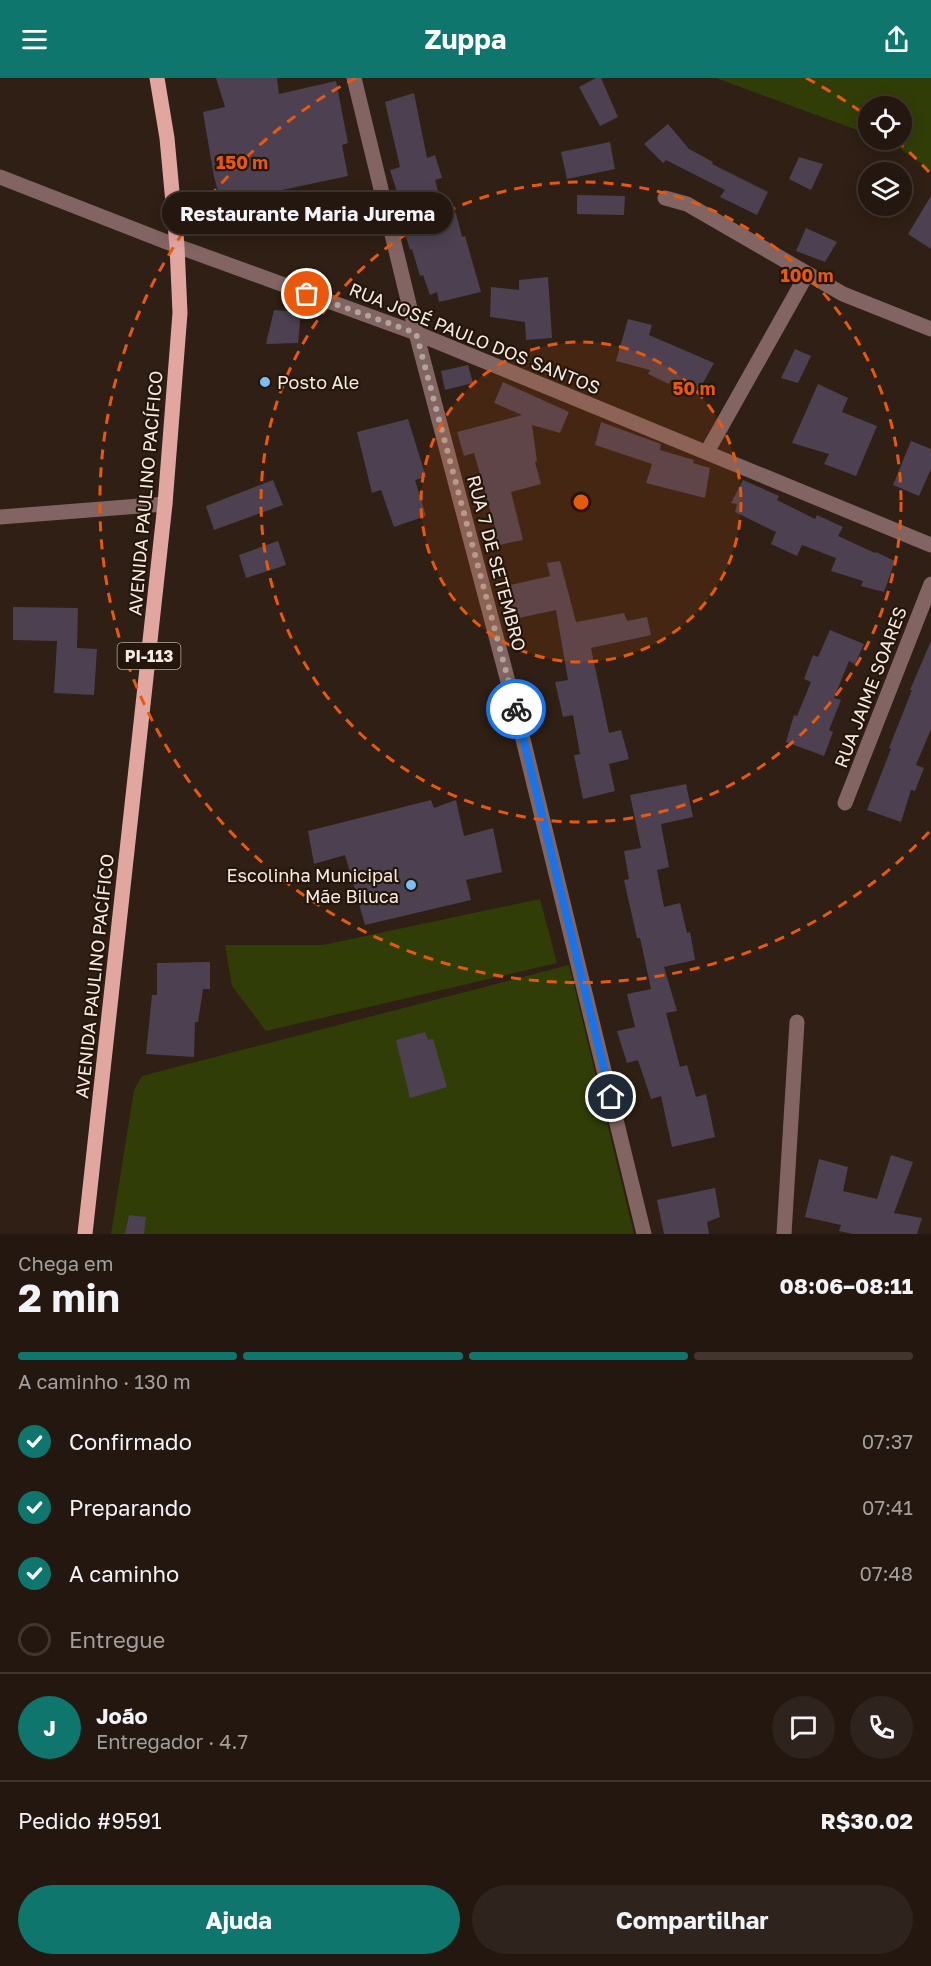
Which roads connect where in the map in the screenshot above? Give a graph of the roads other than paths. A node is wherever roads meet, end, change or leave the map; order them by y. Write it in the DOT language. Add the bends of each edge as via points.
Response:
graph roads {
  1 [pos="157,78"];
  2 [pos="354,78"];
  3 [pos="0,177"];
  4 [pos="665,198"];
  5 [pos="177,246"];
  6 [pos="807,274"];
  7 [pos="931,328"];
  8 [pos="416,333"];
  9 [pos="707,453"];
  10 [pos="165,504"];
  11 [pos="0,517"];
  12 [pos="931,545"];
  13 [pos="931,584"];
  14 [pos="845,803"];
  15 [pos="797,1022"];
  16 [pos="85,1234"];
  17 [pos="644,1234"];
  18 [pos="784,1234"];
  1 -- 5 [label="main road, AVENIDA PAULINO PACÍFICO / PI-113"];
  2 -- 8 [label="street, RUA 7 DE SETEMBRO"];
  3 -- 5 [label="street, RUA JOSÉ PAULO DOS SANTOS"];
  4 -- 6 [label="street" via="687,204"];
  5 -- 8 [label="street, RUA JOSÉ PAULO DOS SANTOS"];
  5 -- 10 [label="main road, AVENIDA PAULINO PACÍFICO / PI-113" via="180,314"];
  6 -- 7 [label="street" via="843,294"];
  6 -- 9 [label="street"];
  8 -- 9 [label="street, RUA JOSÉ PAULO DOS SANTOS"];
  8 -- 17 [label="street, RUA 7 DE SETEMBRO" via="521,731"];
  9 -- 12 [label="street, RUA JOSÉ PAULO DOS SANTOS"];
  10 -- 11 [label="street"];
  10 -- 16 [label="main road, AVENIDA PAULINO PACÍFICO / PI-113"];
  13 -- 14 [label="street, RUA JAIME SOARES"];
  15 -- 18 [label="street"];
}
